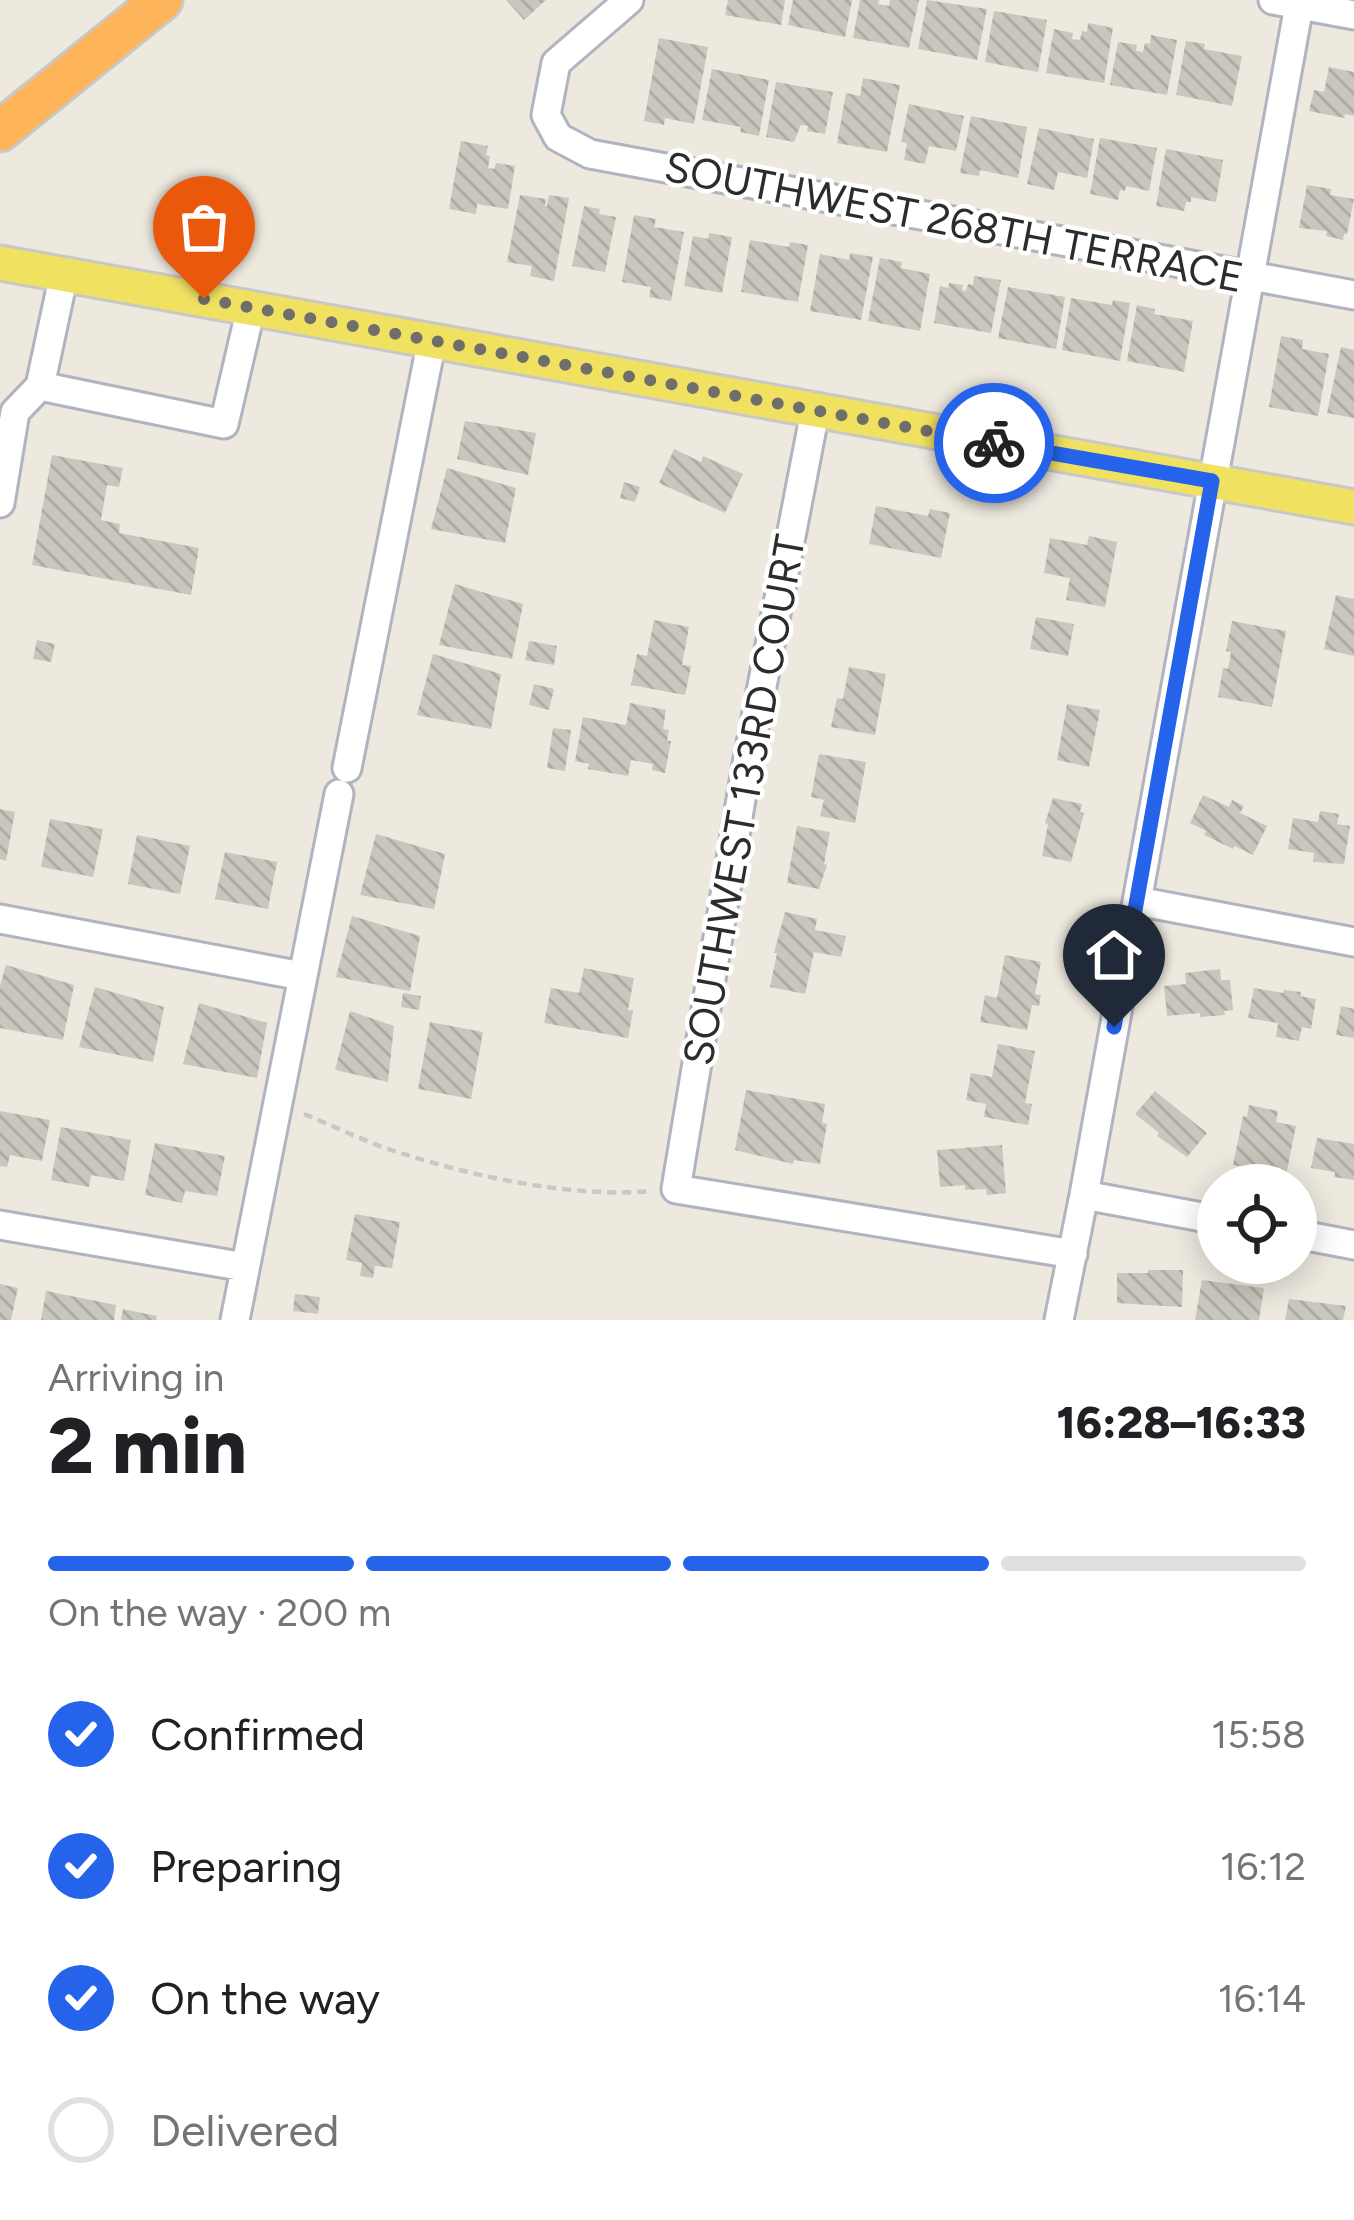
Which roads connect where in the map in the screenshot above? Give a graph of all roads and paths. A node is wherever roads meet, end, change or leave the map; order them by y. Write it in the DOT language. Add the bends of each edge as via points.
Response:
graph roads {
  1 [pos="162,0"];
  2 [pos="629,0"];
  3 [pos="1291,2"];
  4 [pos="1354,15"];
  5 [pos="0,130"];
  6 [pos="0,263"];
  7 [pos="64,274"];
  8 [pos="1251,277"];
  9 [pos="1354,295"];
  10 [pos="250,308"];
  11 [pos="432,340"];
  12 [pos="40,386"];
  13 [pos="815,412"];
  14 [pos="1212,481"];
  15 [pos="0,503"];
  16 [pos="1354,507"];
  17 [pos="1137,902"];
  18 [pos="0,919"];
  19 [pos="1354,942"];
  20 [pos="302,976"];
  21 [pos="277,1102"];
  22 [pos="676,1189"];
  23 [pos="1084,1195"];
  24 [pos="1197,1216"];
  25 [pos="0,1225"];
  26 [pos="1317,1238"];
  27 [pos="1354,1245"];
  28 [pos="1072,1254"];
  29 [pos="245,1267"];
  30 [pos="235,1320"];
  31 [pos="1059,1320"];
  1 -- 5 [label="highway"];
  2 -- 8 [label="street, SOUTHWEST 268TH TERRACE" via="556,63 546,115 558,137 590,154"];
  3 -- 4 [label="street"];
  3 -- 8 [label="street"];
  6 -- 7 [label="main road"];
  7 -- 10 [label="main road"];
  7 -- 12 [label="street"];
  8 -- 9 [label="street, SOUTHWEST 268TH TERRACE"];
  8 -- 14 [label="street"];
  10 -- 11 [label="main road"];
  10 -- 12 [label="street" via="224,424"];
  11 -- 13 [label="main road"];
  11 -- 20 [label="street"];
  12 -- 15 [label="street" via="15,412"];
  13 -- 14 [label="main road"];
  13 -- 22 [label="street, SOUTHWEST 133RD COURT"];
  14 -- 16 [label="main road"];
  14 -- 17 [label="street"];
  17 -- 19 [label="street"];
  17 -- 23 [label="street"];
  18 -- 20 [label="street"];
  20 -- 21 [label="street"];
  21 -- 22 [label="path" via="404,1155 501,1179 617,1195"];
  21 -- 29 [label="street"];
  22 -- 28 [label="street"];
  23 -- 24 [label="street"];
  23 -- 28 [label="street"];
  25 -- 29 [label="street"];
  26 -- 27 [label="street"];
  28 -- 31 [label="street"];
  29 -- 30 [label="street"];
}
